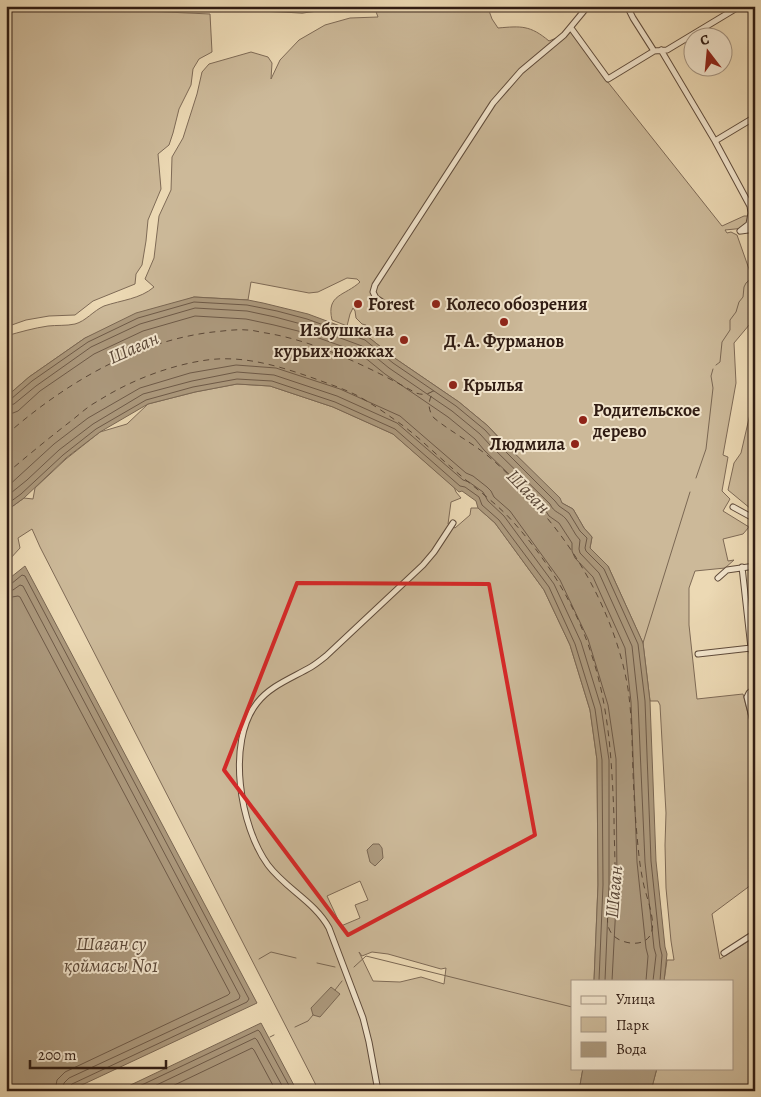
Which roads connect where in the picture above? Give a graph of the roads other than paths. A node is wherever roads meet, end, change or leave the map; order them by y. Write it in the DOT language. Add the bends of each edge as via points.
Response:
graph roads {
  1 [pos="215,6"];
  2 [pos="333,6"];
  3 [pos="588,6"];
  4 [pos="627,6"];
  5 [pos="740,6"];
  6 [pos="571,28"];
  7 [pos="661,50"];
  8 [pos="654,51"];
  9 [pos="755,117"];
  10 [pos="715,141"];
  11 [pos="755,229"];
  12 [pos="382,302"];
  13 [pos="733,507"];
  14 [pos="755,519"];
  15 [pos="453,523"];
  16 [pos="755,566"];
  17 [pos="742,568"];
  18 [pos="718,578"];
  19 [pos="752,648"];
  20 [pos="698,654"];
  21 [pos="755,663"];
  22 [pos="755,688"];
  23 [pos="755,722"];
  24 [pos="755,933"];
  25 [pos="724,953"];
  26 [pos="378,1091"];
  1 -- 2 [label="street" via="302,10"];
  3 -- 6 [label="street"];
  4 -- 8 [label="street"];
  5 -- 7 [label="street" via="667,50"];
  6 -- 8 [label="street" via="608,79"];
  6 -- 12 [label="street" via="521,71 493,103 374,285 373,292"];
  7 -- 8 [label="street"];
  7 -- 10 [label="street"];
  9 -- 10 [label="street"];
  10 -- 11 [label="street" via="750,206 749,224 740,231"];
  13 -- 14 [label="street"];
  15 -- 26 [label="street" via="423,565 326,656 257,702 245,725 241,742 239,772 255,844 269,867 321,915 329,928 363,1018"];
  16 -- 17 [label="street"];
  17 -- 18 [label="street" via="727,570"];
  17 -- 19 [label="street"];
  19 -- 20 [label="street"];
  19 -- 21 [label="street"];
  22 -- 23 [label="street" via="746,697"];
  24 -- 25 [label="street"];
}
